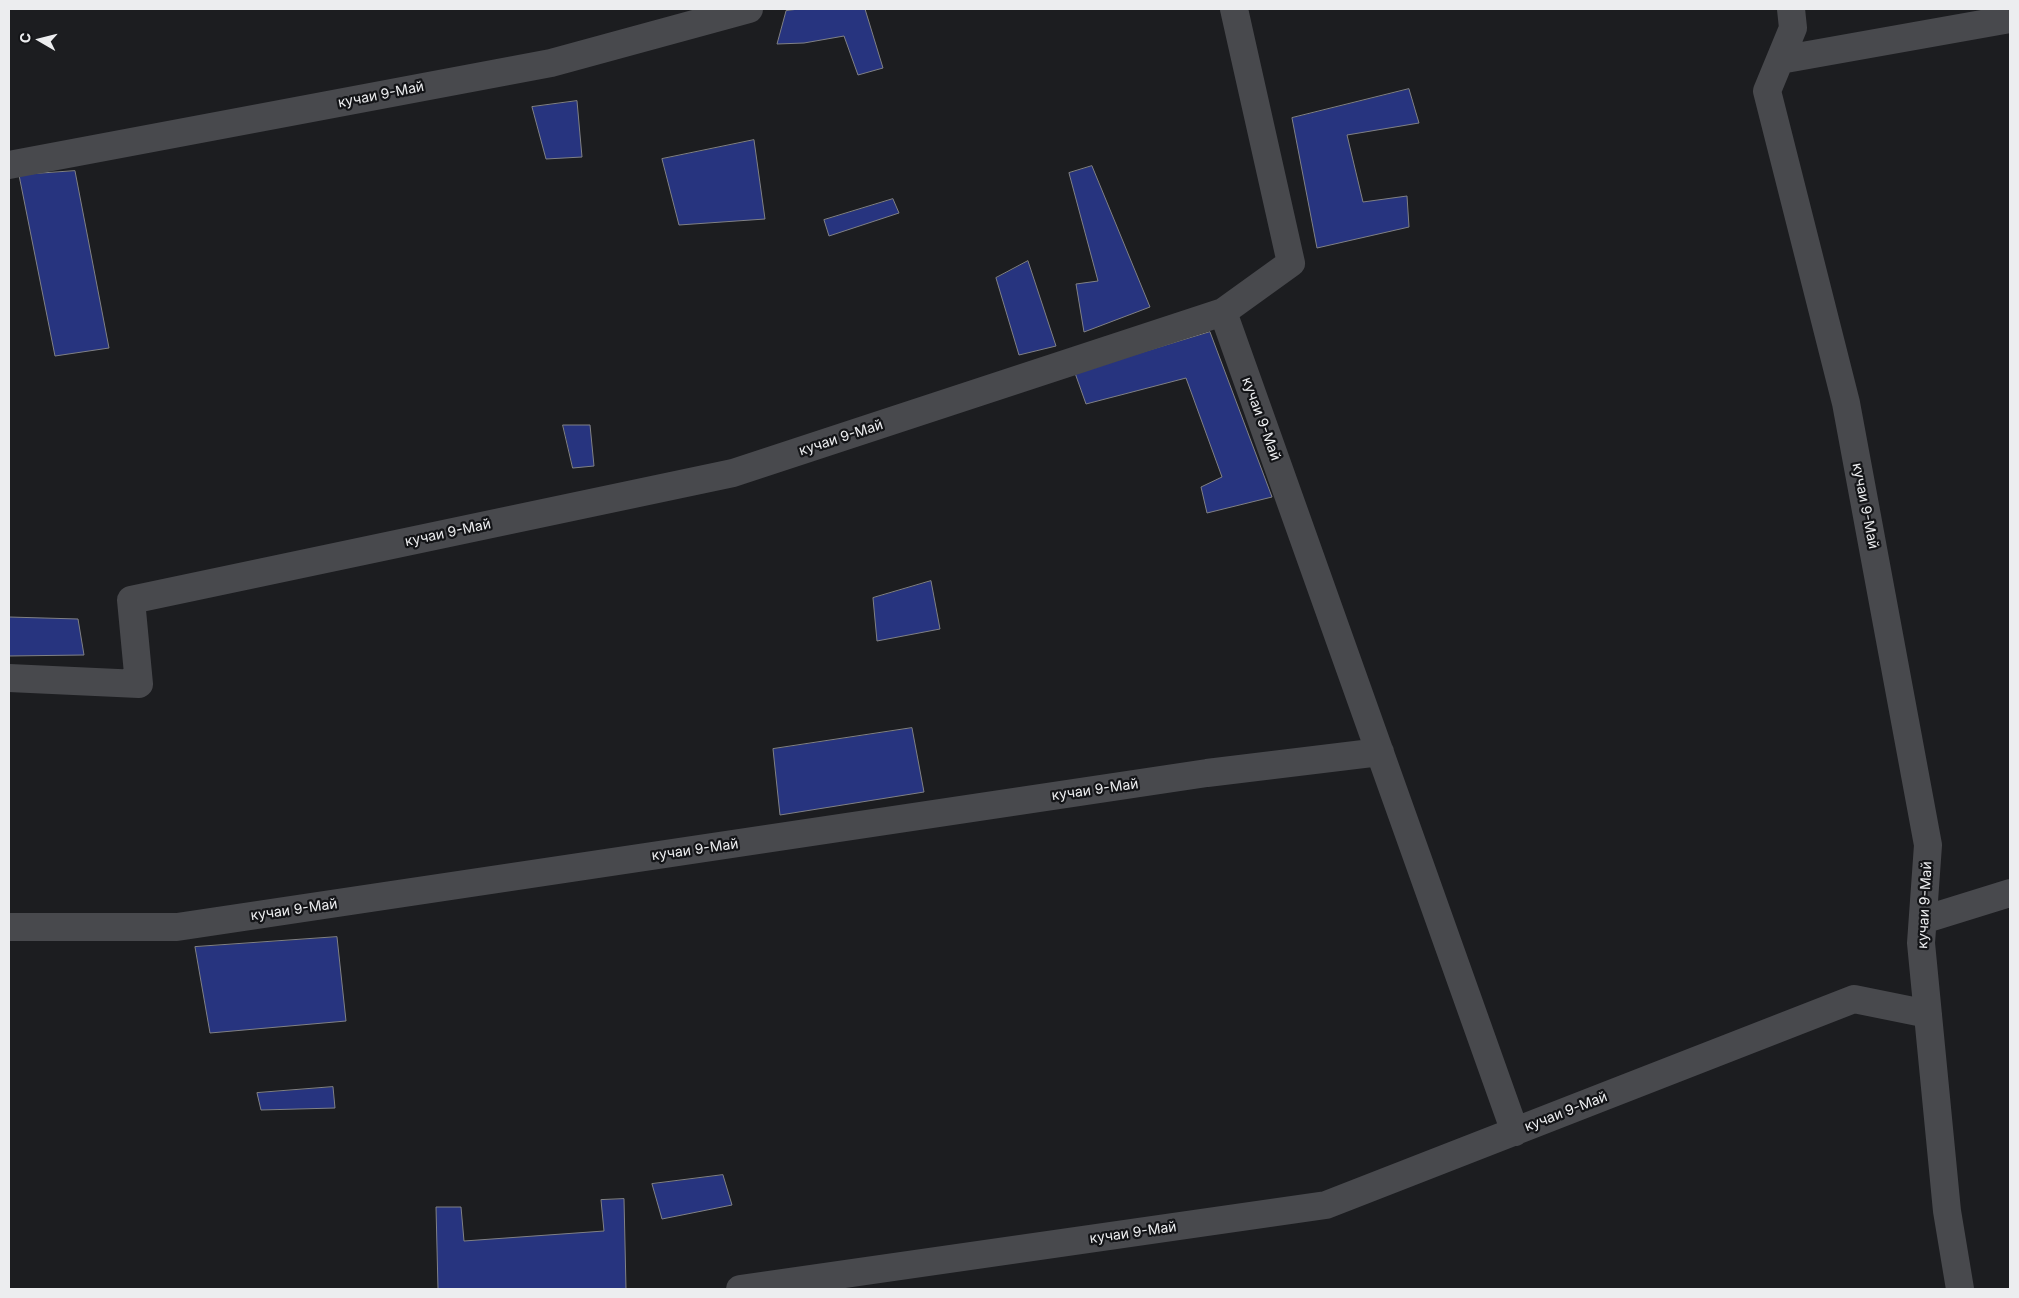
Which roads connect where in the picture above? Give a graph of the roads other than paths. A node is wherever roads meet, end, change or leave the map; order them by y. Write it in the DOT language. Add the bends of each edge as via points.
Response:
graph roads {
  1 [pos="749,9"];
  2 [pos="1234,9"];
  3 [pos="1791,9"];
  4 [pos="2010,20"];
  5 [pos="1780,60"];
  6 [pos="9,165"];
  7 [pos="1223,312"];
  8 [pos="9,678"];
  9 [pos="1380,752"];
  10 [pos="2010,893"];
  11 [pos="1923,920"];
  12 [pos="9,927"];
  13 [pos="1928,1014"];
  14 [pos="1515,1132"];
  15 [pos="740,1289"];
  16 [pos="1960,1289"];
  1 -- 6 [label="street, кучаи 9-Май" via="551,63"];
  2 -- 7 [label="street, кучаи 9-Май" via="1291,263"];
  3 -- 5 [label="street, кучаи 9-Май" via="1792,28"];
  4 -- 5 [label="street"];
  5 -- 11 [label="street, кучаи 9-Май" via="1767,91 1848,413 1928,845"];
  7 -- 8 [label="street, кучаи 9-Май" via="733,473 131,600 139,684"];
  7 -- 9 [label="street, кучаи 9-Май"];
  9 -- 12 [label="street, кучаи 9-Май" via="1198,774 177,927"];
  9 -- 14 [label="street, кучаи 9-Май"];
  10 -- 11 [label="street"];
  11 -- 13 [label="street, кучаи 9-Май" via="1921,943"];
  13 -- 14 [label="street, кучаи 9-Май" via="1854,999"];
  13 -- 16 [label="street, кучаи 9-Май" via="1947,1211"];
  14 -- 15 [label="street, кучаи 9-Май" via="1326,1205"];
}
